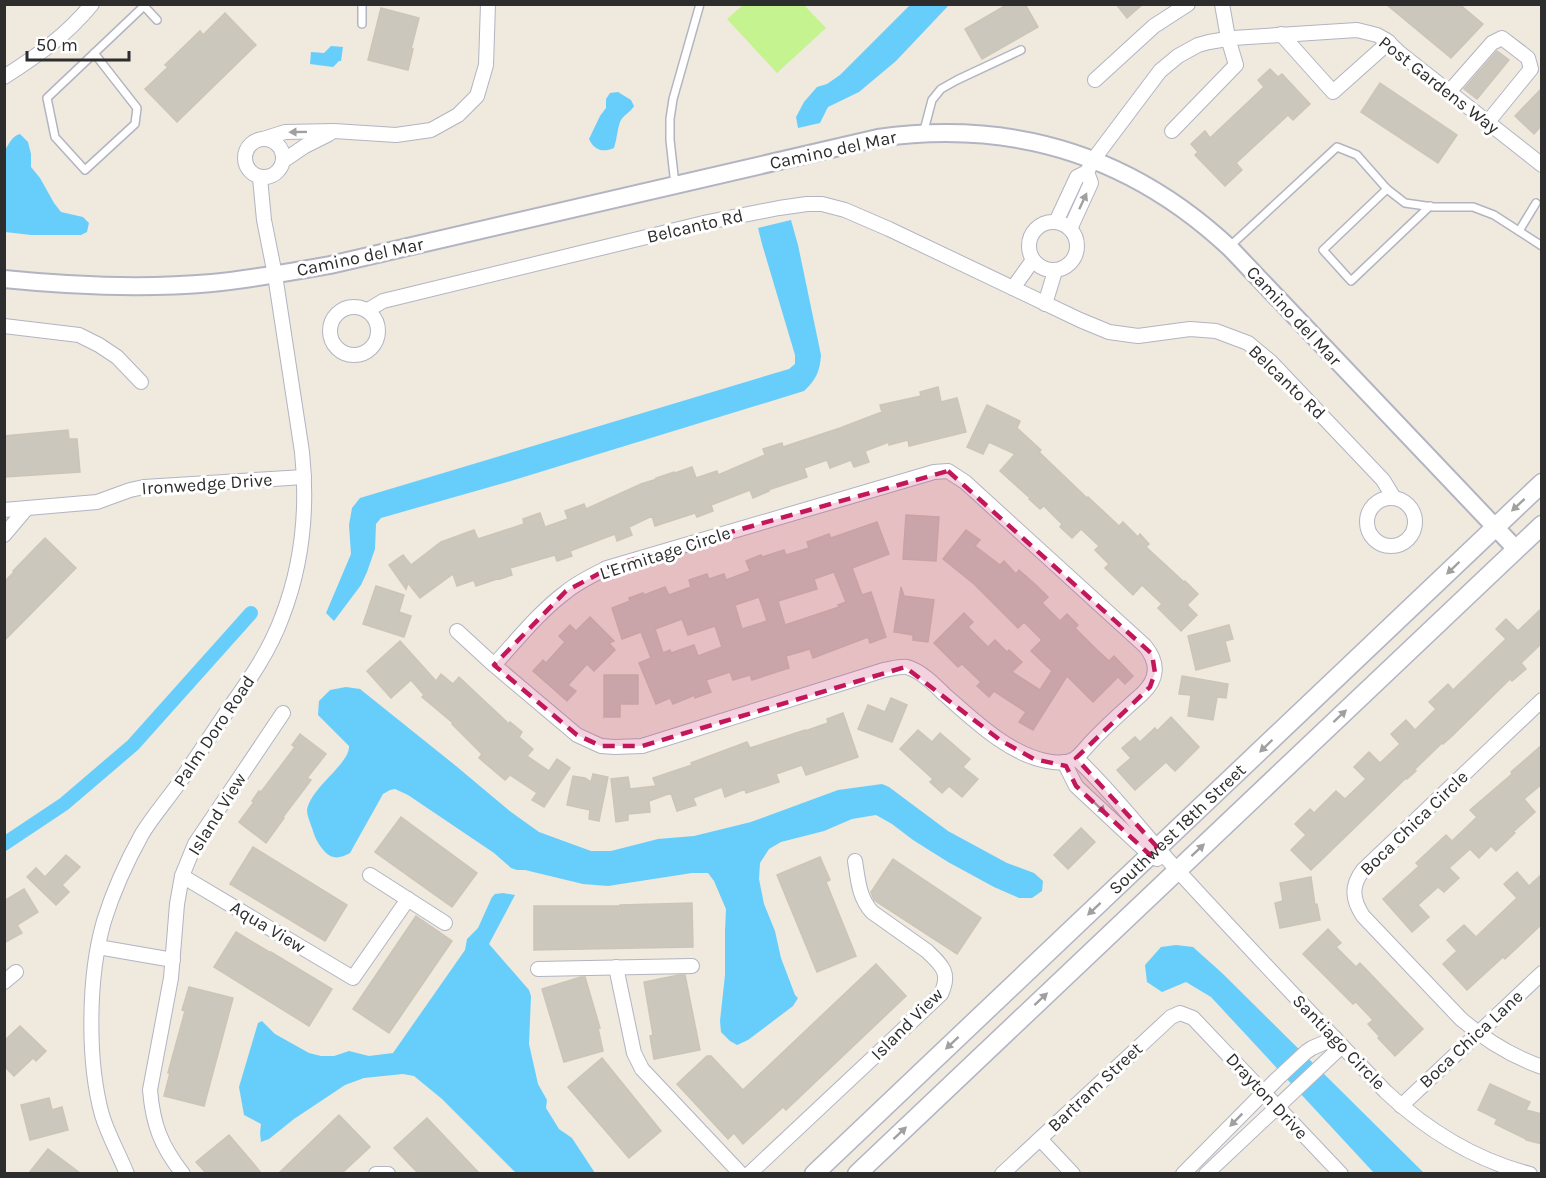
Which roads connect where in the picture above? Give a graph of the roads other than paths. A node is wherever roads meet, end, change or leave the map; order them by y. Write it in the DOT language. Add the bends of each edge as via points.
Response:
graph roads {
  1 [pos="92,4"];
  2 [pos="362,4"];
  3 [pos="488,4"];
  4 [pos="700,4"];
  5 [pos="1188,4"];
  6 [pos="1222,4"];
  7 [pos="143,5"];
  8 [pos="157,20"];
  9 [pos="362,24"];
  10 [pos="1281,34"];
  11 [pos="1228,38"];
  12 [pos="1389,42"];
  13 [pos="1021,50"];
  14 [pos="94,53"];
  15 [pos="4,77"];
  16 [pos="1095,80"];
  17 [pos="1449,93"];
  18 [pos="1487,123"];
  19 [pos="1172,130"];
  20 [pos="334,131"];
  21 [pos="923,134"];
  22 [pos="263,139"];
  23 [pos="283,161"];
  24 [pos="1542,165"];
  25 [pos="1090,166"];
  26 [pos="260,178"];
  27 [pos="675,185"];
  28 [pos="1387,189"];
  29 [pos="1536,203"];
  30 [pos="1430,206"];
  31 [pos="1056,222"];
  32 [pos="1070,229"];
  33 [pos="1519,231"];
  34 [pos="1542,246"];
  35 [pos="1229,247"];
  36 [pos="1033,260"];
  37 [pos="1055,271"];
  38 [pos="275,275"];
  39 [pos="4,279"];
  40 [pos="1013,288"];
  41 [pos="1045,304"];
  42 [pos="368,310"];
  43 [pos="4,326"];
  44 [pos="141,382"];
  45 [pos="304,477"];
  46 [pos="1542,483"];
  47 [pos="1395,498"];
  48 [pos="26,509"];
  49 [pos="4,510"];
  50 [pos="1542,525"];
  51 [pos="1495,527"];
  52 [pos="4,535"];
  53 [pos="1516,549"];
  54 [pos="457,631"];
  55 [pos="494,665"];
  56 [pos="1542,700"];
  57 [pos="283,712"];
  58 [pos="1070,760"];
  59 [pos="1154,852"];
  60 [pos="855,861"];
  61 [pos="1177,871"];
  62 [pos="370,875"];
  63 [pos="182,876"];
  64 [pos="408,899"];
  65 [pos="445,923"];
  66 [pos="98,947"];
  67 [pos="173,960"];
  68 [pos="692,966"];
  69 [pos="616,967"];
  70 [pos="537,969"];
  71 [pos="16,972"];
  72 [pos="1542,973"];
  73 [pos="4,982"];
  74 [pos="1193,1018"];
  75 [pos="1478,1033"];
  76 [pos="1338,1042"];
  77 [pos="1542,1067"];
  78 [pos="1263,1093"];
  79 [pos="1401,1106"];
  80 [pos="1276,1107"];
  81 [pos="1040,1138"];
  82 [pos="127,1173"];
  83 [pos="183,1173"];
  84 [pos="376,1173"];
  85 [pos="388,1173"];
  86 [pos="741,1173"];
  87 [pos="749,1173"];
  88 [pos="814,1173"];
  89 [pos="858,1173"];
  90 [pos="1002,1173"];
  91 [pos="1073,1173"];
  92 [pos="1183,1173"];
  93 [pos="1206,1173"];
  94 [pos="1341,1173"];
  95 [pos="1530,1173"];
  1 -- 15 [label="street" via="56,41"];
  2 -- 9 [label="lane"];
  3 -- 20 [label="street" via="486,65 477,96 458,115 431,130 396,135"];
  4 -- 27 [label="lane" via="670,119"];
  5 -- 16 [label="street" via="1154,26"];
  6 -- 11 [label="street"];
  7 -- 8 [label="lane"];
  7 -- 14 [label="lane"];
  10 -- 11 [label="street, Post Gardens Way"];
  10 -- 12 [label="street, Post Gardens Way" via="1358,30"];
  10 -- 12 [label="street" via="1333,92"];
  11 -- 19 [label="street" via="1236,65"];
  11 -- 25 [label="street, Post Gardens Way" via="1198,45 1168,63 1152,79"];
  12 -- 17 [label="street, Post Gardens Way"];
  13 -- 21 [label="lane" via="940,89 932,100"];
  14 -- 14 [label="lane" via="47,98 55,137 85,170 135,124 137,108"];
  17 -- 18 [label="street, Post Gardens Way"];
  17 -- 18 [label="street" via="1492,43 1503,38 1528,58 1531,69"];
  18 -- 24 [label="street, Post Gardens Way"];
  20 -- 22 [label="street, one-way" via="285,132"];
  20 -- 23 [label="street"];
  21 -- 25 [label="street, Camino del Mar" via="984,134 1024,140 1050,146"];
  21 -- 27 [label="street, Camino del Mar" via="864,141"];
  22 -- 23 [label="street" via="279,146"];
  22 -- 26 [label="street" via="252,142 244,159 249,171"];
  23 -- 26 [label="street" via="273,175"];
  25 -- 31 [label="street" via="1077,177"];
  32 -- 25 [label="street, one-way" via="1091,183"];
  25 -- 35 [label="street, Camino del Mar" via="1134,178 1191,214"];
  26 -- 38 [label="street, Palm Doro Road"];
  27 -- 38 [label="street, Camino del Mar"];
  28 -- 30 [label="lane" via="1405,203"];
  28 -- 30 [label="lane" via="1323,250 1351,280"];
  28 -- 35 [label="lane" via="1357,155 1337,147"];
  29 -- 33 [label="lane"];
  30 -- 33 [label="lane" via="1473,207"];
  31 -- 32 [label="street"];
  31 -- 36 [label="street" via="1034,230 1028,246"];
  32 -- 37 [label="street" via="1077,243 1075,258"];
  33 -- 34 [label="lane"];
  35 -- 51 [label="street, Camino del Mar"];
  36 -- 37 [label="street" via="1039,267"];
  36 -- 40 [label="street"];
  37 -- 41 [label="street"];
  38 -- 39 [label="street, Camino del Mar" via="155,286"];
  38 -- 45 [label="street, Palm Doro Road"];
  40 -- 41 [label="street, Belcanto Rd"];
  40 -- 42 [label="street, Belcanto Rd" via="845,210 807,204 708,222 383,301"];
  41 -- 47 [label="street, Belcanto Rd" via="1109,332 1138,336 1190,329 1216,331 1248,343 1279,370 1383,480"];
  43 -- 44 [label="street" via="79,335 117,357"];
  45 -- 48 [label="street, Ironwedge Drive" via="144,487 97,502"];
  45 -- 66 [label="street, Palm Doro Road" via="302,548 282,619 254,672 142,834 108,910"];
  46 -- 51 [label="main road, Southwest 18th Street, one-way"];
  48 -- 49 [label="street, Ironwedge Drive"];
  48 -- 52 [label="street"];
  50 -- 53 [label="main road, Southwest 18th Street"];
  51 -- 53 [label="street, Camino del Mar"];
  51 -- 59 [label="main road, Southwest 18th Street, one-way"];
  61 -- 53 [label="main road, Southwest 18th Street, one-way"];
  54 -- 55 [label="street"];
  55 -- 58 [label="street" via="577,735 601,746 615,747 642,746 884,670 905,667 930,681 1000,740 1034,759 1057,764"];
  55 -- 58 [label="street, L'Ermitage Circle" via="566,591 606,568 948,471 965,482 1152,654 1155,673 1150,687"];
  56 -- 75 [label="street, Boca Chica Circle" via="1363,870 1354,888 1363,916"];
  57 -- 63 [label="street, Island View" via="195,844"];
  58 -- 59 [label="street" via="1104,786"];
  58 -- 59 [label="street, one-way" via="1076,786"];
  59 -- 61 [label="street"];
  59 -- 88 [label="main road, Southwest 18th Street, one-way"];
  60 -- 87 [label="street, Island View" via="866,905 934,958 946,975 945,985 941,994"];
  61 -- 76 [label="street, Santiago Circle"];
  89 -- 61 [label="main road, Southwest 18th Street, one-way"];
  62 -- 64 [label="street"];
  63 -- 64 [label="street, Aqua View" via="353,978"];
  63 -- 67 [label="street, Island View"];
  64 -- 65 [label="street"];
  66 -- 67 [label="street"];
  66 -- 82 [label="street, Palm Doro Road" via="91,1024 94,1064 103,1116"];
  67 -- 83 [label="street, Island View" via="150,1090 163,1145"];
  68 -- 69 [label="street"];
  69 -- 70 [label="street"];
  69 -- 86 [label="street" via="637,1062"];
  71 -- 73 [label="street"];
  72 -- 75 [label="street, Boca Chica Lane"];
  74 -- 78 [label="street, Drayton Drive"];
  74 -- 81 [label="street, Bartram Street" via="1180,1013 1172,1017"];
  75 -- 77 [label="street, Boca Chica Circle" via="1526,1062"];
  75 -- 79 [label="street, Boca Chica Lane"];
  76 -- 78 [label="street" via="1306,1052"];
  76 -- 79 [label="street, Santiago Circle"];
  76 -- 80 [label="street" via="1320,1066"];
  78 -- 80 [label="street, Drayton Drive"];
  78 -- 92 [label="street, one-way"];
  79 -- 95 [label="street, Santiago Circle" via="1460,1147"];
  80 -- 93 [label="street"];
  80 -- 94 [label="street, Drayton Drive"];
  81 -- 90 [label="street, Bartram Street"];
  81 -- 91 [label="street"];
  84 -- 85 [label="street"];
}
